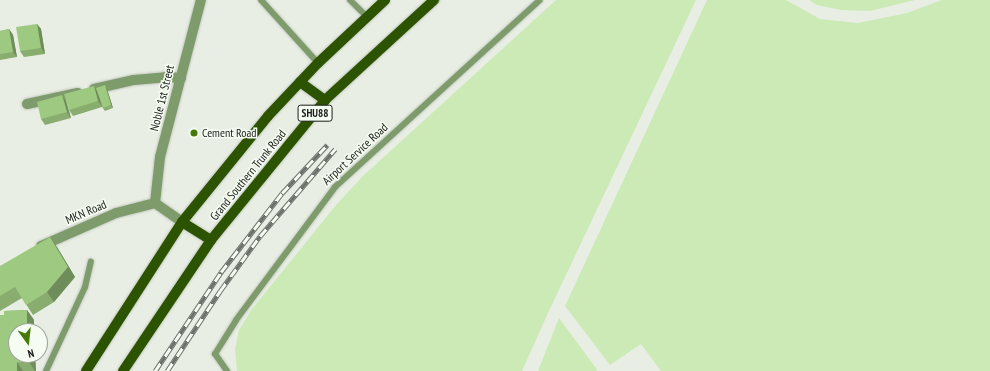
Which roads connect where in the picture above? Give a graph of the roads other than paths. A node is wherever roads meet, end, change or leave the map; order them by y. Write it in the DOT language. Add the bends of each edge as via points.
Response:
graph roads {
  1 [pos="201,0"];
  2 [pos="261,0"];
  3 [pos="350,0"];
  4 [pos="385,0"];
  5 [pos="434,0"];
  6 [pos="540,0"];
  7 [pos="367,17"];
  8 [pos="318,63"];
  9 [pos="181,78"];
  10 [pos="300,82"];
  11 [pos="325,100"];
  12 [pos="26,104"];
  13 [pos="155,203"];
  14 [pos="182,222"];
  15 [pos="211,240"];
  16 [pos="34,250"];
  17 [pos="91,262"];
  18 [pos="46,371"];
  19 [pos="86,371"];
  20 [pos="123,371"];
  21 [pos="227,371"];
  1 -- 9 [label="street, Noble 1st Street"];
  2 -- 8 [label="lane"];
  3 -- 7 [label="lane"];
  4 -- 7 [label="main road, Grand Southern Trunk Road / SHU88"];
  5 -- 11 [label="main road, Grand Southern Trunk Road / SHU88"];
  6 -- 21 [label="lane, Airport Service Road" via="335,186 236,320 215,354"];
  7 -- 8 [label="main road, Grand Southern Trunk Road / SHU88"];
  8 -- 10 [label="main road, Grand Southern Trunk Road / SHU88"];
  9 -- 12 [label="street" via="134,80"];
  9 -- 13 [label="street, Noble 1st Street" via="160,157"];
  10 -- 11 [label="main road"];
  10 -- 14 [label="main road, Grand Southern Trunk Road / SHU88" via="268,116"];
  11 -- 15 [label="main road, Grand Southern Trunk Road / SHU88"];
  13 -- 14 [label="street"];
  13 -- 16 [label="street, MKN Road" via="116,213"];
  14 -- 15 [label="main road"];
  14 -- 19 [label="main road, Grand Southern Trunk Road / SHU88"];
  15 -- 20 [label="main road, Grand Southern Trunk Road / SHU88"];
  17 -- 18 [label="lane" via="85,287"];
}
